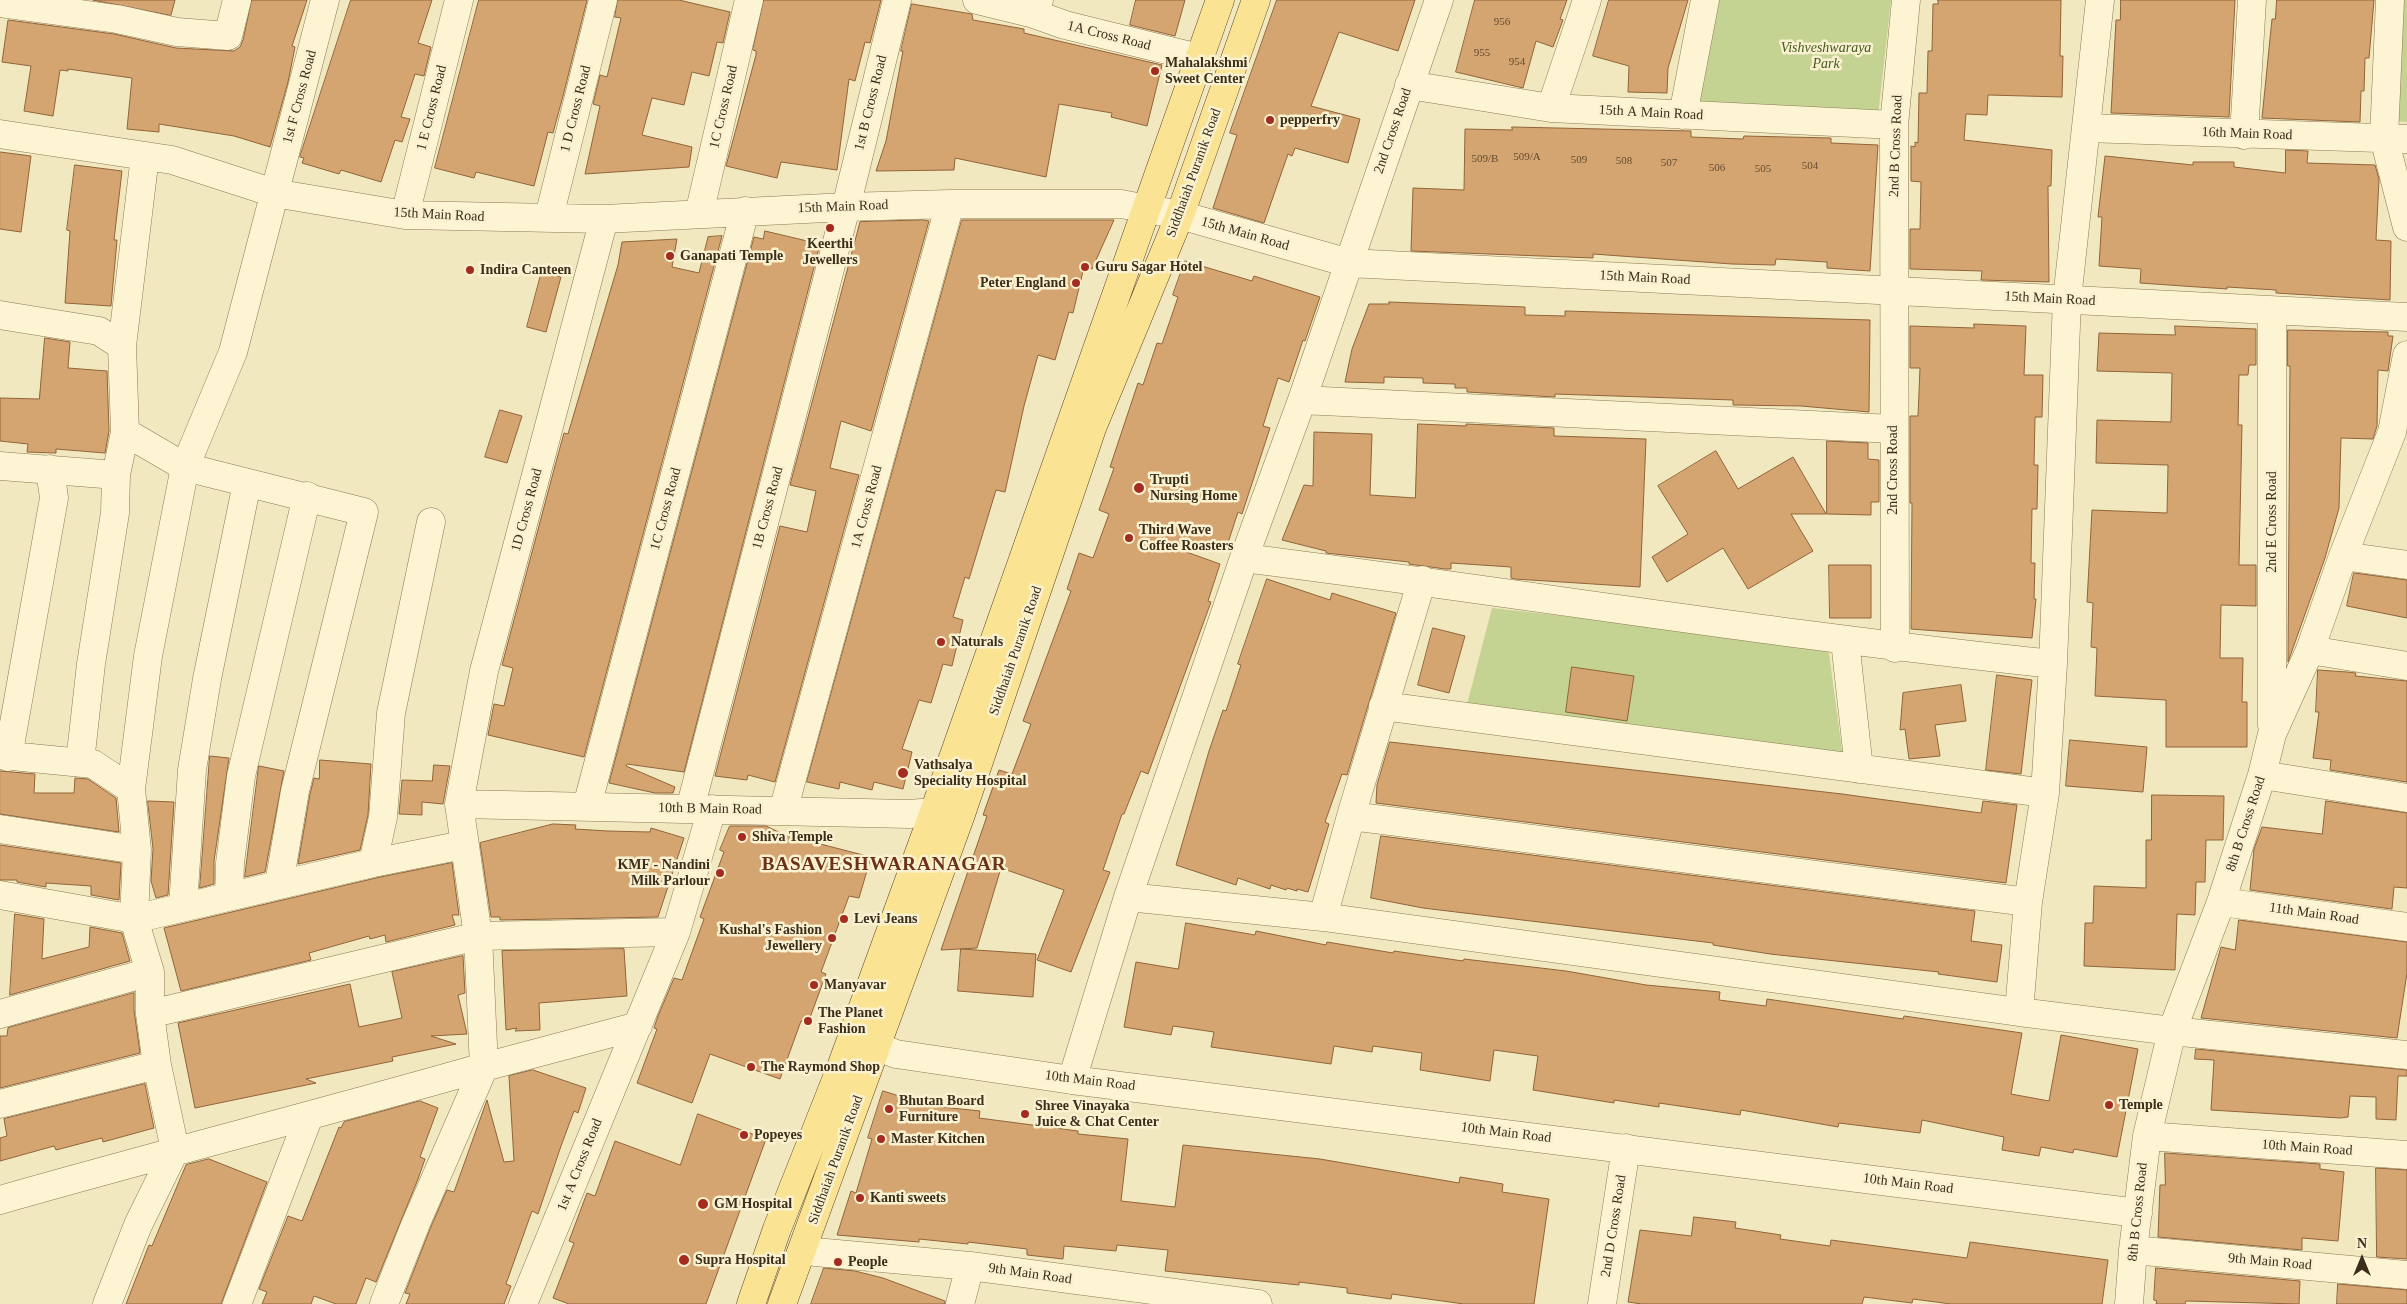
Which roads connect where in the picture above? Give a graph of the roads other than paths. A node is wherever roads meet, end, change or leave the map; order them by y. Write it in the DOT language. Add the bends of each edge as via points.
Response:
graph roads {
  1 [pos="7,0"];
  2 [pos="237,0"];
  3 [pos="325,0"];
  4 [pos="459,0"];
  5 [pos="603,0"];
  6 [pos="750,0"];
  7 [pos="897,0"];
  8 [pos="977,0"];
  9 [pos="1220,0"];
  10 [pos="1256,0"];
  11 [pos="1439,0"];
  12 [pos="1587,0"];
  13 [pos="1706,0"];
  14 [pos="1906,0"];
  15 [pos="2100,0"];
  16 [pos="2252,0"];
  17 [pos="2390,0"];
  18 [pos="1036,7"];
  19 [pos="119,10"];
  20 [pos="1199,58"];
  21 [pos="1409,86"];
  22 [pos="1551,108"];
  23 [pos="1683,115"];
  24 [pos="1894,125"];
  25 [pos="2087,128"];
  26 [pos="0,134"];
  27 [pos="2244,134"];
  28 [pos="2396,138"];
  29 [pos="145,156"];
  30 [pos="274,193"];
  31 [pos="950,204"];
  32 [pos="846,207"];
  33 [pos="1148,207"];
  34 [pos="745,211"];
  35 [pos="699,214"];
  36 [pos="1180,214"];
  37 [pos="405,215"];
  38 [pos="549,218"];
  39 [pos="604,219"];
  40 [pos="2407,226"];
  41 [pos="1349,263"];
  42 [pos="1894,292"];
  43 [pos="2067,299"];
  44 [pos="2272,311"];
  45 [pos="0,315"];
  46 [pos="2407,317"];
  47 [pos="122,346"];
  48 [pos="2407,355"];
  49 [pos="1302,400"];
  50 [pos="1893,429"];
  51 [pos="125,432"];
  52 [pos="2399,434"];
  53 [pos="0,466"];
  54 [pos="185,467"];
  55 [pos="50,469"];
  56 [pos="116,475"];
  57 [pos="247,483"];
  58 [pos="306,496"];
  59 [pos="431,522"];
  60 [pos="2342,556"];
  61 [pos="1244,558"];
  62 [pos="2407,565"];
  63 [pos="1422,580"];
  64 [pos="1845,641"];
  65 [pos="1895,648"];
  66 [pos="2310,650"];
  67 [pos="2053,664"];
  68 [pos="2407,666"];
  69 [pos="1383,706"];
  70 [pos="2272,734"];
  71 [pos="4,756"];
  72 [pos="80,762"];
  73 [pos="1859,769"];
  74 [pos="2262,775"];
  75 [pos="131,789"];
  76 [pos="2045,794"];
  77 [pos="2407,798"];
  78 [pos="459,804"];
  79 [pos="587,806"];
  80 [pos="701,809"];
  81 [pos="784,811"];
  82 [pos="947,814"];
  83 [pos="1351,816"];
  84 [pos="0,829"];
  85 [pos="464,845"];
  86 [pos="137,850"];
  87 [pos="373,863"];
  88 [pos="279,884"];
  89 [pos="0,895"];
  90 [pos="229,896"];
  91 [pos="1128,896"];
  92 [pos="2028,902"];
  93 [pos="2221,902"];
  94 [pos="183,906"];
  95 [pos="1323,918"];
  96 [pos="134,919"];
  97 [pos="2407,927"];
  98 [pos="676,932"];
  99 [pos="478,936"];
  100 [pos="150,972"];
  101 [pos="2019,1012"];
  102 [pos="0,1014"];
  103 [pos="150,1014"];
  104 [pos="638,1026"];
  105 [pos="2172,1031"];
  106 [pos="852,1037"];
  107 [pos="877,1047"];
  108 [pos="2407,1055"];
  109 [pos="157,1064"];
  110 [pos="484,1067"];
  111 [pos="1072,1080"];
  112 [pos="0,1104"];
  113 [pos="309,1116"];
  114 [pos="2147,1136"];
  115 [pos="1626,1148"];
  116 [pos="175,1150"];
  117 [pos="2407,1155"];
  118 [pos="0,1200"];
  119 [pos="2138,1213"];
  120 [pos="803,1249"];
  121 [pos="2133,1250"];
  122 [pos="970,1266"];
  123 [pos="2407,1275"];
  124 [pos="107,1304"];
  125 [pos="238,1304"];
  126 [pos="384,1304"];
  127 [pos="523,1304"];
  128 [pos="751,1304"];
  129 [pos="782,1304"];
  130 [pos="960,1304"];
  131 [pos="1252,1304"];
  132 [pos="1602,1304"];
  133 [pos="2129,1304"];
  1 -- 19 [label="street" via="6,4"];
  2 -- 19 [label="street" via="228,36 177,32"];
  3 -- 30 [label="street, 1st F Cross Road"];
  4 -- 37 [label="street, 1 E Cross Road"];
  5 -- 38 [label="street, 1 D Cross Road"];
  6 -- 35 [label="street, 1C Cross Road"];
  7 -- 32 [label="street, 1st B Cross Road"];
  8 -- 18 [label="street, 1A Cross Road"];
  9 -- 20 [label="main road, Siddhaiah Puranik Road"];
  10 -- 36 [label="main road, Siddhaiah Puranik Road"];
  11 -- 21 [label="street, 2nd Cross Road"];
  12 -- 22 [label="street"];
  13 -- 23 [label="street"];
  14 -- 24 [label="street, 2nd B Cross Road"];
  15 -- 25 [label="street"];
  16 -- 27 [label="street"];
  17 -- 28 [label="street"];
  18 -- 20 [label="street, 1A Cross Road" via="1065,25"];
  20 -- 33 [label="main road, Siddhaiah Puranik Road"];
  21 -- 22 [label="street, 15th A Main Road"];
  21 -- 41 [label="street, 2nd Cross Road"];
  22 -- 23 [label="street, 15th A Main Road"];
  23 -- 24 [label="street, 15th A Main Road"];
  24 -- 42 [label="street, 2nd B Cross Road"];
  25 -- 27 [label="street, 16th Main Road"];
  25 -- 43 [label="street"];
  26 -- 29 [label="street, 15th Main Road"];
  27 -- 28 [label="street, 16th Main Road"];
  28 -- 40 [label="street"];
  29 -- 30 [label="street, 15th Main Road" via="172,160"];
  29 -- 47 [label="street"];
  30 -- 37 [label="street, 15th Main Road"];
  30 -- 54 [label="street, 1st F Cross Road" via="233,352"];
  31 -- 32 [label="street, 15th Main Road"];
  31 -- 33 [label="street, 15th Main Road" via="1121,204"];
  31 -- 81 [label="street, 1A Cross Road"];
  32 -- 34 [label="street, 15th Main Road"];
  32 -- 80 [label="street, 1B Cross Road"];
  33 -- 36 [label="street, 15th Main Road"];
  33 -- 82 [label="main road, Siddhaiah Puranik Road" via="1070,420"];
  34 -- 35 [label="street, 15th Main Road"];
  34 -- 79 [label="street, 1C Cross Road"];
  35 -- 39 [label="street, 15th Main Road"];
  36 -- 41 [label="street, 15th Main Road"];
  36 -- 82 [label="main road, Siddhaiah Puranik Road" via="1092,428"];
  37 -- 38 [label="street, 15th Main Road"];
  38 -- 39 [label="street, 15th Main Road"];
  39 -- 78 [label="street, 1D Cross Road" via="484,671"];
  41 -- 42 [label="street, 15th Main Road"];
  41 -- 49 [label="street, 2nd Cross Road"];
  42 -- 43 [label="street, 15th Main Road"];
  42 -- 50 [label="street, 2nd Cross Road"];
  43 -- 44 [label="street, 15th Main Road"];
  43 -- 67 [label="street"];
  44 -- 46 [label="street, 15th Main Road"];
  44 -- 70 [label="street, 2nd E Cross Road"];
  45 -- 47 [label="street" via="99,331"];
  47 -- 51 [label="street"];
  48 -- 52 [label="street, 8th B Cross Road"];
  49 -- 50 [label="street"];
  49 -- 61 [label="street, 2nd Cross Road"];
  50 -- 65 [label="street, 2nd Cross Road"];
  51 -- 54 [label="street"];
  51 -- 56 [label="street"];
  52 -- 60 [label="street, 8th B Cross Road"];
  53 -- 55 [label="street"];
  54 -- 57 [label="street"];
  54 -- 75 [label="street, 1st F Cross Road" via="148,656"];
  55 -- 56 [label="street"];
  55 -- 71 [label="street" via="54,498"];
  56 -- 72 [label="street" via="115,513 91,664"];
  57 -- 58 [label="street"];
  57 -- 94 [label="street" via="192,770"];
  58 -- 88 [label="street" via="364,512 295,790"];
  58 -- 90 [label="street" via="241,776"];
  59 -- 87 [label="street" via="391,713 382,816"];
  60 -- 62 [label="street"];
  60 -- 66 [label="street, 8th B Cross Road"];
  61 -- 63 [label="street"];
  61 -- 91 [label="street, 2nd Cross Road"];
  63 -- 64 [label="street"];
  63 -- 69 [label="street"];
  64 -- 65 [label="street"];
  64 -- 73 [label="street"];
  65 -- 67 [label="street"];
  66 -- 68 [label="street"];
  66 -- 70 [label="street, 8th B Cross Road"];
  67 -- 76 [label="street"];
  69 -- 73 [label="street"];
  69 -- 83 [label="street"];
  70 -- 74 [label="street, 8th B Cross Road"];
  71 -- 72 [label="street"];
  72 -- 75 [label="street" via="93,764"];
  73 -- 76 [label="street"];
  74 -- 77 [label="street"];
  74 -- 93 [label="street, 8th B Cross Road"];
  75 -- 86 [label="street, 1st F Cross Road"];
  76 -- 92 [label="street"];
  78 -- 79 [label="street, 10th B Main Road"];
  78 -- 85 [label="street, 1D Cross Road"];
  79 -- 80 [label="street, 10th B Main Road"];
  80 -- 81 [label="street, 10th B Main Road"];
  80 -- 98 [label="street, 1B Cross Road"];
  81 -- 82 [label="street, 10th B Main Road"];
  82 -- 106 [label="main road, Siddhaiah Puranik Road"];
  82 -- 107 [label="main road, Siddhaiah Puranik Road"];
  83 -- 92 [label="street"];
  83 -- 95 [label="street"];
  84 -- 86 [label="street"];
  85 -- 87 [label="street"];
  85 -- 99 [label="street, 1D Cross Road"];
  86 -- 96 [label="street, 1st F Cross Road"];
  87 -- 88 [label="street"];
  88 -- 90 [label="street"];
  89 -- 96 [label="street"];
  90 -- 94 [label="street"];
  91 -- 95 [label="street"];
  91 -- 111 [label="street, 2nd Cross Road"];
  92 -- 101 [label="street"];
  93 -- 97 [label="street, 11th Main Road"];
  93 -- 105 [label="street, 8th B Cross Road"];
  94 -- 96 [label="street"];
  95 -- 101 [label="street"];
  96 -- 100 [label="street, 1st F Cross Road"];
  98 -- 99 [label="street"];
  98 -- 104 [label="street, 1st A Cross Road"];
  99 -- 103 [label="street"];
  99 -- 110 [label="street, 1D Cross Road"];
  100 -- 102 [label="street"];
  100 -- 103 [label="street, 1st F Cross Road"];
  101 -- 105 [label="street"];
  103 -- 109 [label="street, 1st F Cross Road"];
  104 -- 110 [label="street"];
  104 -- 127 [label="street, 1st A Cross Road"];
  105 -- 108 [label="street"];
  105 -- 114 [label="street, 8th B Cross Road"];
  106 -- 107 [label="street, 10th Main Road"];
  106 -- 128 [label="main road, Siddhaiah Puranik Road"];
  107 -- 111 [label="street, 10th Main Road" via="896,1054"];
  107 -- 120 [label="main road, Siddhaiah Puranik Road"];
  109 -- 112 [label="street"];
  109 -- 116 [label="street, 1st F Cross Road"];
  110 -- 113 [label="street"];
  110 -- 126 [label="street"];
  111 -- 115 [label="street, 10th Main Road"];
  113 -- 116 [label="street"];
  113 -- 125 [label="street"];
  114 -- 117 [label="street, 10th Main Road"];
  114 -- 119 [label="street, 8th B Cross Road"];
  115 -- 119 [label="street, 10th Main Road"];
  115 -- 132 [label="street, 2nd D Cross Road"];
  116 -- 118 [label="street"];
  116 -- 124 [label="street" via="138,1225"];
  119 -- 121 [label="street, 8th B Cross Road"];
  120 -- 122 [label="street, 9th Main Road"];
  120 -- 129 [label="main road, Siddhaiah Puranik Road"];
  121 -- 123 [label="street, 9th Main Road"];
  121 -- 133 [label="street, 8th B Cross Road"];
  122 -- 130 [label="street"];
  122 -- 131 [label="street, 9th Main Road"];
}
